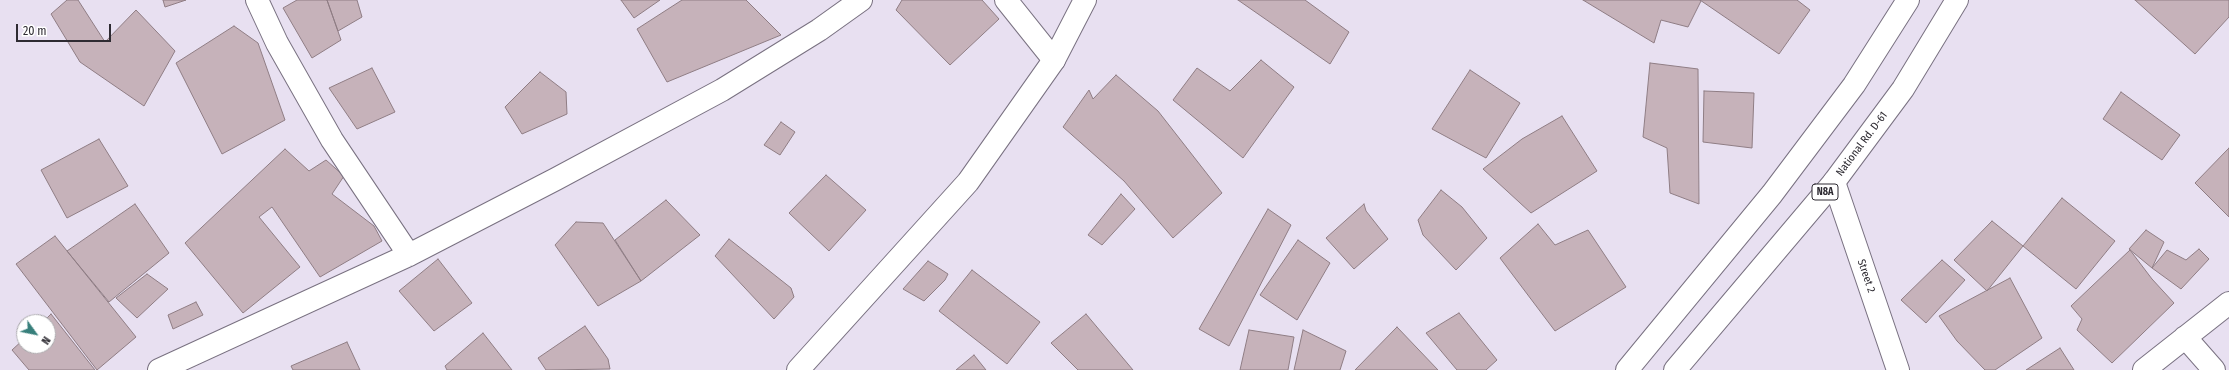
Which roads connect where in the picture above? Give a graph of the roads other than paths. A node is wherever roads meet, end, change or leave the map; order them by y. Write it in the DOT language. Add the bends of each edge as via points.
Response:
graph roads {
  1 [pos="257,0"];
  2 [pos="861,0"];
  3 [pos="1006,0"];
  4 [pos="1085,0"];
  5 [pos="1908,0"];
  6 [pos="1957,0"];
  7 [pos="1054,60"];
  8 [pos="1834,182"];
  9 [pos="409,255"];
  10 [pos="2229,303"];
  11 [pos="2185,337"];
  12 [pos="159,370"];
  13 [pos="798,370"];
  14 [pos="1627,370"];
  15 [pos="1675,370"];
  16 [pos="1898,370"];
  17 [pos="2144,370"];
  18 [pos="2214,370"];
  1 -- 9 [label="main road" via="277,43 332,140"];
  2 -- 9 [label="main road" via="819,30 722,90"];
  3 -- 7 [label="main road"];
  4 -- 7 [label="main road"];
  5 -- 14 [label="main road" via="1854,85 1772,194"];
  6 -- 8 [label="main road, National Rd. D-61 / N8A" via="1903,89"];
  7 -- 13 [label="main road" via="968,182"];
  8 -- 15 [label="main road, National Rd. D-61 / N8A"];
  8 -- 16 [label="main road, Street 2"];
  9 -- 12 [label="main road"];
  10 -- 11 [label="main road"];
  11 -- 17 [label="main road"];
  11 -- 18 [label="main road"];
}
